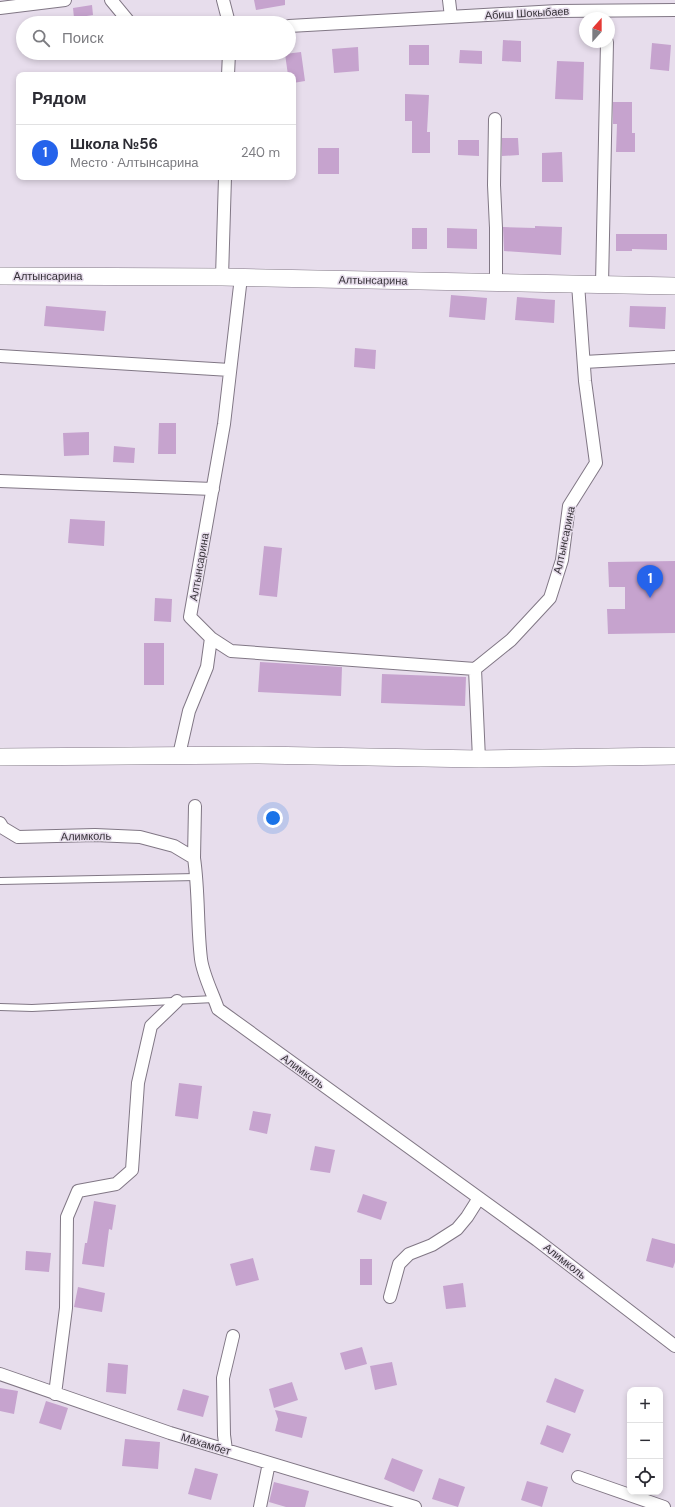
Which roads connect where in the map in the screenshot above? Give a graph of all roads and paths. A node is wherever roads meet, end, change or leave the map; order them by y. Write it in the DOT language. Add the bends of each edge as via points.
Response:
graph roads {
  1 [pos="65,0"];
  2 [pos="111,0"];
  3 [pos="223,0"];
  4 [pos="449,0"];
  5 [pos="0,8"];
  6 [pos="675,10"];
  7 [pos="579,12"];
  8 [pos="615,14"];
  9 [pos="124,16"];
  10 [pos="227,16"];
  11 [pos="451,17"];
  12 [pos="296,26"];
  13 [pos="607,48"];
  14 [pos="229,60"];
  15 [pos="228,72"];
  16 [pos="496,119"];
  17 [pos="225,180"];
  18 [pos="0,276"];
  19 [pos="222,277"];
  20 [pos="241,277"];
  21 [pos="496,282"];
  22 [pos="578,284"];
  23 [pos="602,284"];
  24 [pos="675,286"];
  25 [pos="0,356"];
  26 [pos="675,357"];
  27 [pos="584,362"];
  28 [pos="230,370"];
  29 [pos="0,481"];
  30 [pos="213,489"];
  31 [pos="211,638"];
  32 [pos="475,669"];
  33 [pos="179,755"];
  34 [pos="675,756"];
  35 [pos="0,757"];
  36 [pos="480,759"];
  37 [pos="195,806"];
  38 [pos="0,823"];
  39 [pos="194,858"];
  40 [pos="196,877"];
  41 [pos="0,881"];
  42 [pos="214,999"];
  43 [pos="177,1001"];
  44 [pos="0,1007"];
  45 [pos="479,1198"];
  46 [pos="390,1297"];
  47 [pos="233,1336"];
  48 [pos="675,1346"];
  49 [pos="0,1374"];
  50 [pos="55,1394"];
  51 [pos="226,1450"];
  52 [pos="269,1463"];
  53 [pos="578,1476"];
  54 [pos="260,1507"];
  55 [pos="415,1507"];
  56 [pos="664,1507"];
  1 -- 5 [label="street"];
  2 -- 9 [label="street"];
  3 -- 10 [label="street"];
  4 -- 11 [label="street"];
  6 -- 8 [label="street, Абиш Шокыбаев"];
  7 -- 11 [label="street, Абиш Шокыбаев" via="557,11"];
  11 -- 12 [label="street, Абиш Шокыбаев"];
  13 -- 23 [label="street"];
  14 -- 15 [label="street"];
  16 -- 21 [label="street"];
  17 -- 19 [label="street"];
  18 -- 19 [label="main road, Алтынсарина"];
  19 -- 20 [label="main road, Алтынсарина"];
  20 -- 21 [label="main road, Алтынсарина"];
  20 -- 28 [label="street, Алтынсарина"];
  21 -- 22 [label="main road, Алтынсарина"];
  22 -- 23 [label="main road, Алтынсарина"];
  22 -- 27 [label="street, Алтынсарина"];
  23 -- 24 [label="main road, Алтынсарина"];
  25 -- 28 [label="street"];
  26 -- 27 [label="street"];
  27 -- 32 [label="street, Алтынсарина" via="596,463 569,506 562,560 550,598 511,640"];
  28 -- 30 [label="street, Алтынсарина"];
  29 -- 30 [label="street"];
  30 -- 31 [label="street, Алтынсарина" via="190,617"];
  31 -- 32 [label="street, Алтынсарина" via="231,651"];
  31 -- 33 [label="street" via="207,667 189,711"];
  32 -- 36 [label="street"];
  33 -- 35 [label="main road"];
  33 -- 36 [label="main road"];
  34 -- 36 [label="main road"];
  37 -- 39 [label="street"];
  38 -- 39 [label="street, Алимколь" via="3,828 18,837 140,836 174,846"];
  39 -- 40 [label="street, Алимколь"];
  40 -- 41 [label="lane"];
  40 -- 42 [label="street, Алимколь" via="202,961"];
  42 -- 43 [label="lane"];
  42 -- 45 [label="street, Алимколь" via="218,1009"];
  43 -- 44 [label="lane" via="32,1008"];
  43 -- 50 [label="street" via="151,1026 138,1083 132,1170 116,1184 78,1191 67,1217 66,1308"];
  45 -- 46 [label="street" via="457,1229 432,1245 409,1254 399,1264"];
  45 -- 48 [label="street, Алимколь"];
  47 -- 51 [label="street" via="223,1378"];
  49 -- 50 [label="street, Махамбет"];
  50 -- 51 [label="street, Махамбет"];
  51 -- 52 [label="street, Махамбет"];
  52 -- 54 [label="street"];
  52 -- 55 [label="street, Махамбет"];
  53 -- 56 [label="street"];
}
